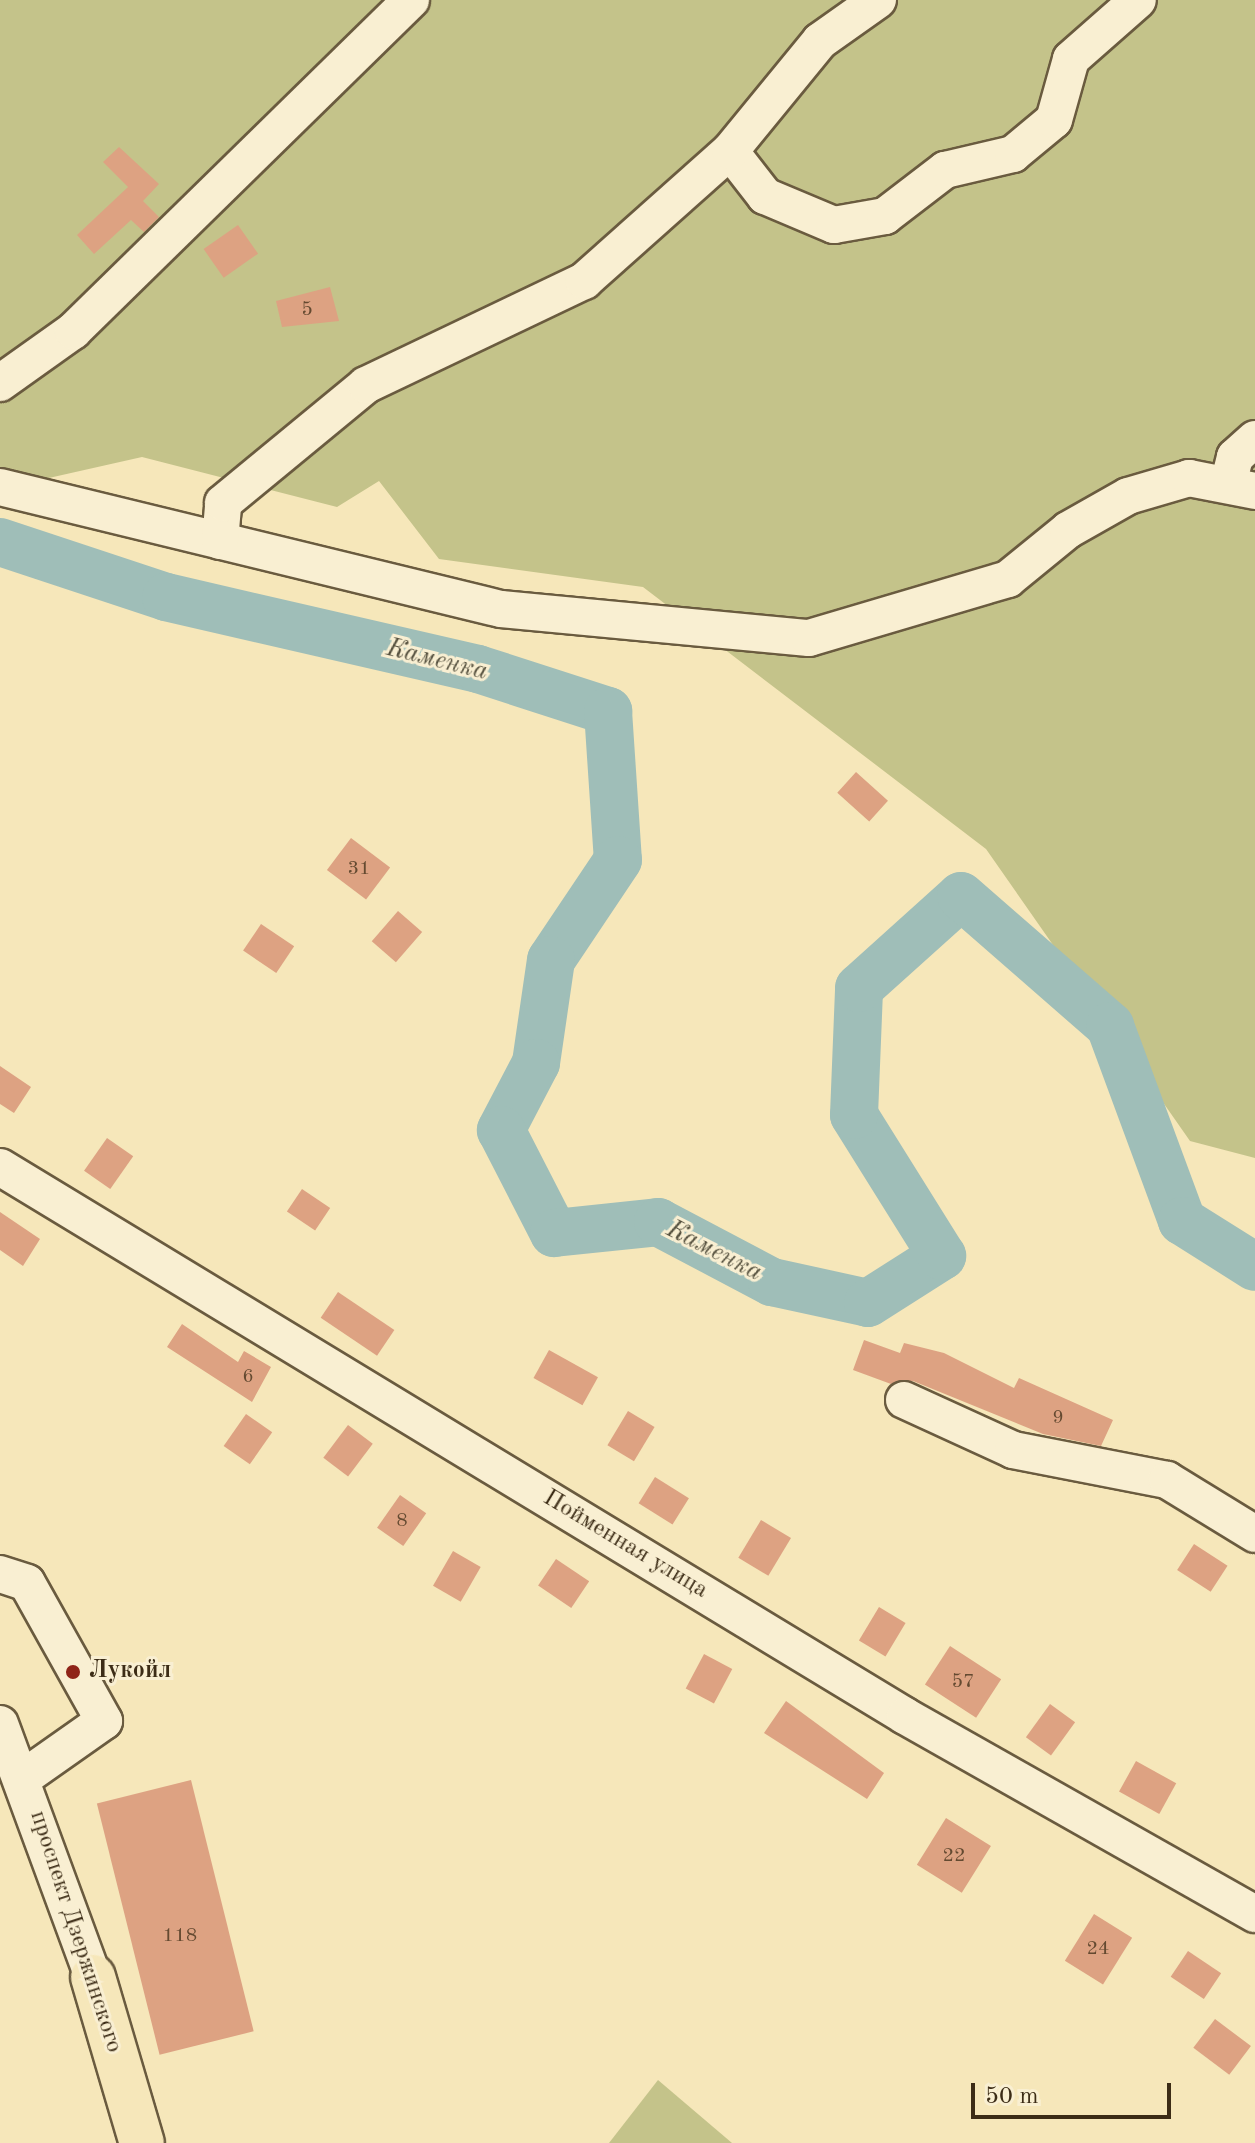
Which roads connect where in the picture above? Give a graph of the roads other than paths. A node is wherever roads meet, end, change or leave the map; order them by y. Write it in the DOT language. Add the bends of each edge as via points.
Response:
graph roads {
  1 [pos="411,0"];
  2 [pos="878,0"];
  3 [pos="1138,0"];
  4 [pos="730,151"];
  5 [pos="0,383"];
  6 [pos="1255,439"];
  7 [pos="0,487"];
  8 [pos="1241,488"];
  9 [pos="220,541"];
  10 [pos="0,1167"];
  11 [pos="904,1400"];
  12 [pos="1255,1534"];
  13 [pos="0,1574"];
  14 [pos="0,1724"];
  15 [pos="23,1778"];
  16 [pos="1255,1914"];
  17 [pos="93,1977"];
  18 [pos="142,2143"];
  1 -- 5 [label="street" via="73,331"];
  2 -- 4 [label="street" via="820,41"];
  3 -- 4 [label="street" via="1071,59 1054,120 1013,154 945,170 885,216 834,225 765,196"];
  4 -- 9 [label="street" via="584,281 366,385 223,503"];
  6 -- 8 [label="street" via="1235,457"];
  7 -- 9 [label="street"];
  8 -- 9 [label="street" via="1189,478 1128,496 1068,530 1008,579 809,638 501,609"];
  10 -- 16 [label="street, Пойменная улица" via="905,1716"];
  11 -- 12 [label="street" via="1013,1450 1167,1480"];
  13 -- 15 [label="street" via="27,1583 104,1721"];
  14 -- 15 [label="street, проспект Дзержинского"];
  15 -- 17 [label="street, проспект Дзержинского"];
  17 -- 18 [label="main road, проспект Дзержинского"];
}
